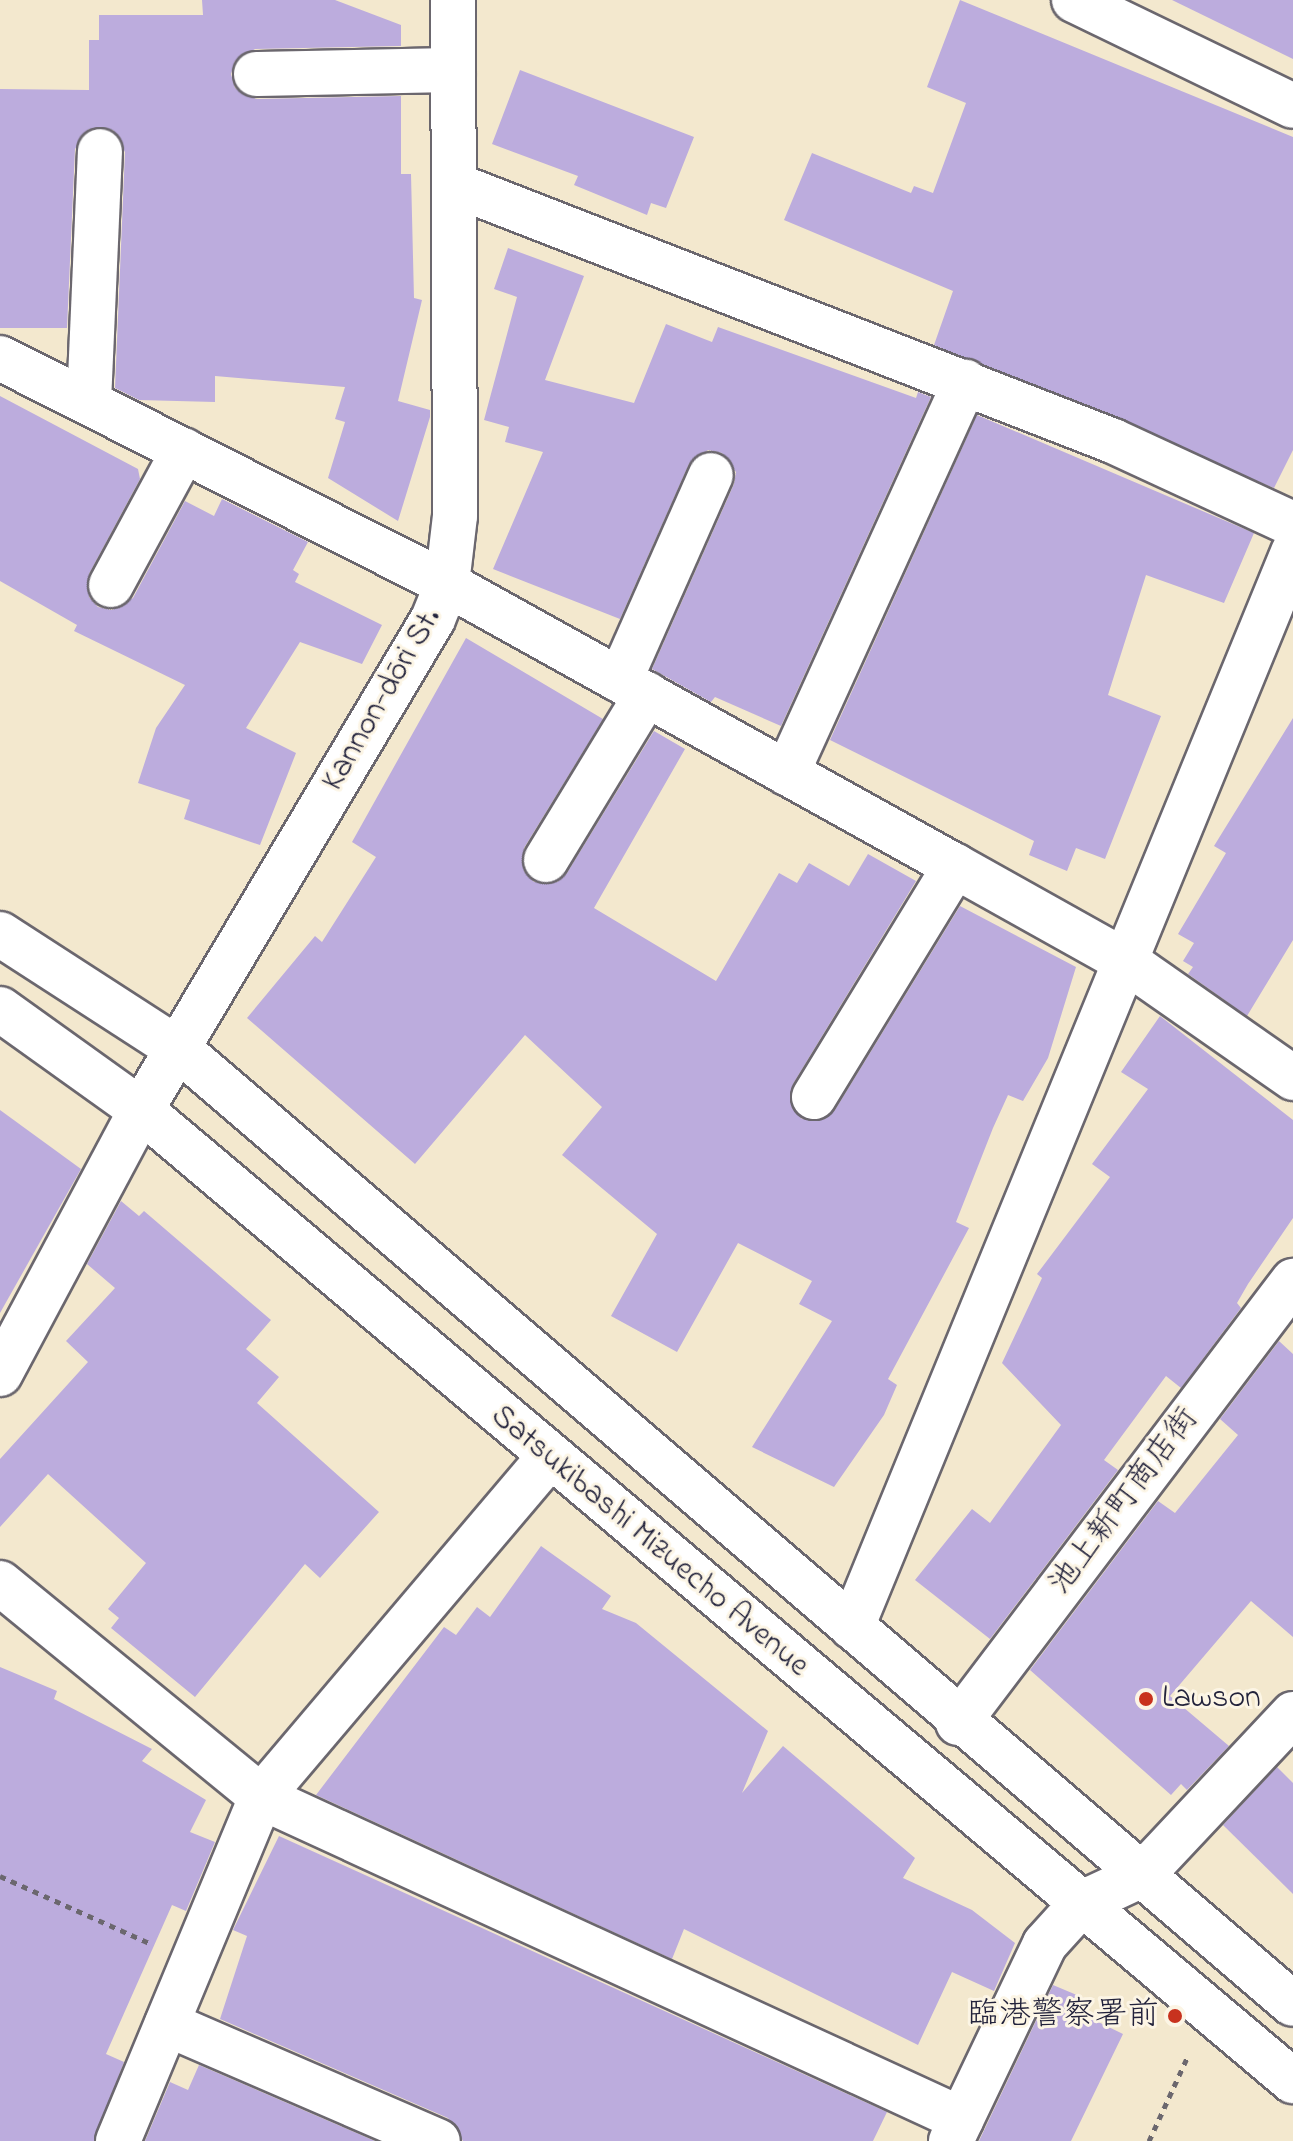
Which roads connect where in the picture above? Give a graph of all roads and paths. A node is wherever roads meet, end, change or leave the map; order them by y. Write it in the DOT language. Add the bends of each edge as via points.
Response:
graph roads {
  1 [pos="453,0"];
  2 [pos="1074,0"];
  3 [pos="453,70"];
  4 [pos="256,74"];
  5 [pos="1293,106"];
  6 [pos="100,151"];
  7 [pos="455,185"];
  8 [pos="0,358"];
  9 [pos="965,382"];
  10 [pos="89,402"];
  11 [pos="184,450"];
  12 [pos="711,475"];
  13 [pos="1293,524"];
  14 [pos="1293,552"];
  15 [pos="447,584"];
  16 [pos="111,585"];
  17 [pos="634,687"];
  18 [pos="787,773"];
  19 [pos="546,860"];
  20 [pos="955,866"];
  21 [pos="0,934"];
  22 [pos="1127,962"];
  23 [pos="0,1009"];
  24 [pos="181,1051"];
  25 [pos="1293,1078"];
  26 [pos="814,1097"];
  27 [pos="141,1110"];
  28 [pos="1293,1281"];
  29 [pos="0,1374"];
  30 [pos="549,1457"];
  31 [pos="0,1583"];
  32 [pos="852,1627"];
  33 [pos="1293,1714"];
  34 [pos="958,1723"];
  35 [pos="261,1797"];
  36 [pos="1142,1875"];
  37 [pos="0,1876"];
  38 [pos="1082,1903"];
  39 [pos="192,1963"];
  40 [pos="1293,2004"];
  41 [pos="167,2024"];
  42 [pos="1189,2055"];
  43 [pos="1293,2081"];
  44 [pos="956,2130"];
  45 [pos="118,2141"];
  46 [pos="438,2141"];
  47 [pos="1149,2141"];
  1 -- 3 [label="street, Kannon-dōri St."];
  2 -- 5 [label="street"];
  3 -- 4 [label="street"];
  3 -- 7 [label="street, Kannon-dōri St."];
  6 -- 10 [label="street"];
  7 -- 9 [label="street"];
  7 -- 15 [label="street, Kannon-dōri St." via="455,516"];
  8 -- 10 [label="street"];
  9 -- 13 [label="street"];
  9 -- 18 [label="street"];
  10 -- 11 [label="street"];
  11 -- 15 [label="street"];
  11 -- 16 [label="street"];
  12 -- 17 [label="street"];
  14 -- 22 [label="street"];
  15 -- 17 [label="street"];
  15 -- 24 [label="street, Kannon-dōri St." via="433,619"];
  17 -- 18 [label="street"];
  17 -- 19 [label="street"];
  18 -- 20 [label="street"];
  20 -- 22 [label="street"];
  20 -- 26 [label="street"];
  21 -- 24 [label="street, Satsukibashi Mizuecho Avenue"];
  22 -- 25 [label="street"];
  22 -- 32 [label="street"];
  23 -- 27 [label="street, Satsukibashi Mizuecho Avenue"];
  24 -- 27 [label="street, Kannon-dōri St."];
  24 -- 32 [label="street, Satsukibashi Mizuecho Avenue"];
  27 -- 29 [label="street, Kannon-dōri St."];
  27 -- 30 [label="street, Satsukibashi Mizuecho Avenue"];
  28 -- 34 [label="street, 池上新町商店街"];
  30 -- 35 [label="street"];
  30 -- 38 [label="street, Satsukibashi Mizuecho Avenue"];
  31 -- 35 [label="street"];
  32 -- 34 [label="street, Satsukibashi Mizuecho Avenue"];
  33 -- 36 [label="street"];
  34 -- 36 [label="street, Satsukibashi Mizuecho Avenue"];
  35 -- 39 [label="street"];
  35 -- 44 [label="street"];
  36 -- 38 [label="street"];
  36 -- 40 [label="street, Satsukibashi Mizuecho Avenue"];
  37 -- 39 [label="path"];
  38 -- 43 [label="street, Satsukibashi Mizuecho Avenue"];
  38 -- 44 [label="street" via="1045,1944"];
  39 -- 41 [label="street"];
  41 -- 45 [label="street"];
  41 -- 46 [label="street"];
  42 -- 47 [label="path"];
}
